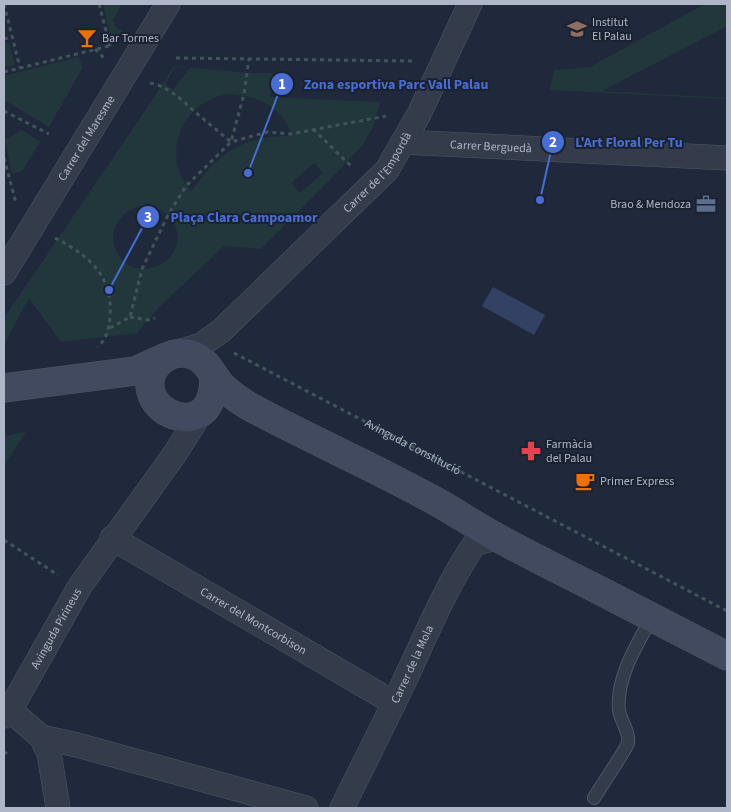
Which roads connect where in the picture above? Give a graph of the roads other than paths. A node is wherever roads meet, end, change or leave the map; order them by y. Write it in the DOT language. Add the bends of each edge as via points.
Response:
graph roads {
  1 [pos="168,4"];
  2 [pos="470,4"];
  3 [pos="403,142"];
  4 [pos="727,158"];
  5 [pos="4,273"];
  6 [pos="219,337"];
  7 [pos="172,355"];
  8 [pos="212,373"];
  9 [pos="88,378"];
  10 [pos="4,388"];
  11 [pos="254,409"];
  12 [pos="163,410"];
  13 [pos="203,410"];
  14 [pos="174,455"];
  15 [pos="112,538"];
  16 [pos="497,538"];
  17 [pos="652,617"];
  18 [pos="727,656"];
  19 [pos="394,703"];
  20 [pos="7,713"];
  21 [pos="41,737"];
  22 [pos="594,798"];
  23 [pos="58,808"];
  24 [pos="306,808"];
  25 [pos="342,808"];
  1 -- 5 [label="street, Carrer del Maresme"];
  2 -- 3 [label="street, Carrer de l'Empordà"];
  3 -- 4 [label="street, Carrer Berguedà"];
  3 -- 6 [label="street, Carrer de l'Empordà" via="387,170"];
  6 -- 7 [label="street, Carrer de l'Empordà"];
  6 -- 8 [label="street" via="212,352"];
  7 -- 8 [label="street" via="186,353 195,356 203,360"];
  7 -- 9 [label="street" via="135,371"];
  7 -- 12 [label="street" via="159,362 150,380 154,400"];
  8 -- 11 [label="street" via="224,388"];
  8 -- 13 [label="street" via="212,395"];
  9 -- 10 [label="street"];
  9 -- 12 [label="street" via="136,390"];
  11 -- 13 [label="street" via="219,405"];
  11 -- 16 [label="street" via="437,502"];
  12 -- 13 [label="street" via="176,416 196,415"];
  12 -- 14 [label="street" via="173,421 177,433"];
  13 -- 14 [label="street, Avinguda Pirineus"];
  14 -- 15 [label="street, Avinguda Pirineus"];
  15 -- 19 [label="street, Carrer del Montcorbison"];
  15 -- 20 [label="street, Avinguda Pirineus" via="80,586"];
  16 -- 17 [label="street"];
  16 -- 19 [label="street, Carrer de la Mola" via="475,543 461,564"];
  17 -- 18 [label="street"];
  17 -- 22 [label="lane" via="621,681 619,710 628,743"];
  19 -- 25 [label="street, Carrer de la Mola"];
  20 -- 21 [label="street, Avinguda Pirineus"];
  21 -- 23 [label="street, Avinguda Pirineus" via="49,753"];
  21 -- 24 [label="street"];
}
